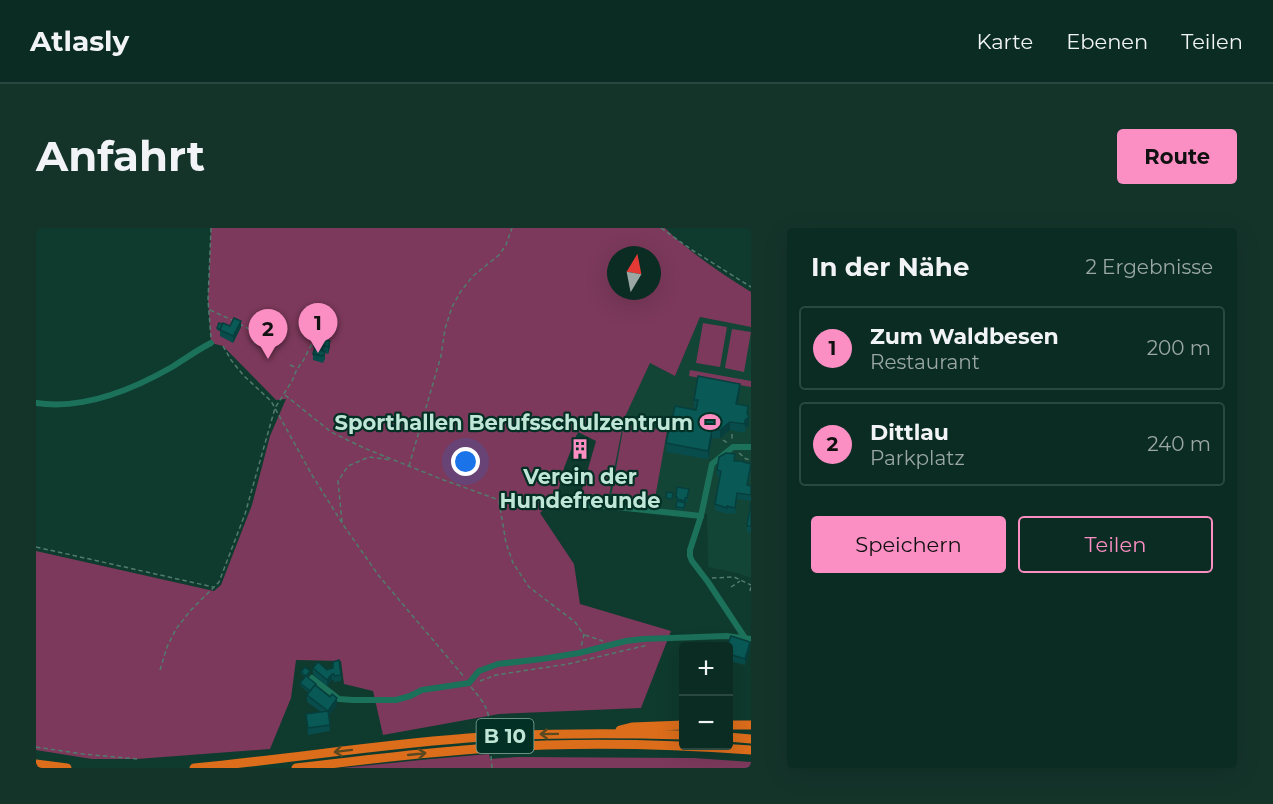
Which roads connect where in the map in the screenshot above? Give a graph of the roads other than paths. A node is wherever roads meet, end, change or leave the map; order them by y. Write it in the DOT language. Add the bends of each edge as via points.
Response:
graph roads {
  1 [pos="211,343"];
  2 [pos="36,403"];
  3 [pos="751,447"];
  4 [pos="544,502"];
  5 [pos="701,516"];
  6 [pos="748,639"];
  7 [pos="312,678"];
  8 [pos="679,724"];
  9 [pos="733,725"];
  10 [pos="751,725"];
  11 [pos="608,733"];
  12 [pos="679,735"];
  13 [pos="733,737"];
  14 [pos="751,739"];
  15 [pos="751,750"];
  16 [pos="36,764"];
  17 [pos="67,768"];
  18 [pos="194,768"];
  19 [pos="296,768"];
  1 -- 2 [label="lane" via="171,367 110,395 77,404"];
  3 -- 5 [label="lane" via="733,447 712,464"];
  4 -- 5 [label="lane"];
  5 -- 6 [label="lane" via="690,556"];
  6 -- 7 [label="lane" via="726,636 626,641 579,653 498,664 479,671 469,682 422,690 396,700 339,699"];
  8 -- 11 [label="highway, B 10" via="632,727"];
  9 -- 10 [label="highway"];
  11 -- 12 [label="highway, B 10"];
  11 -- 18 [label="highway, B 10, one-way" via="483,737"];
  13 -- 14 [label="highway"];
  19 -- 15 [label="highway, B 10, one-way" via="547,745"];
  16 -- 17 [label="highway"];
}
